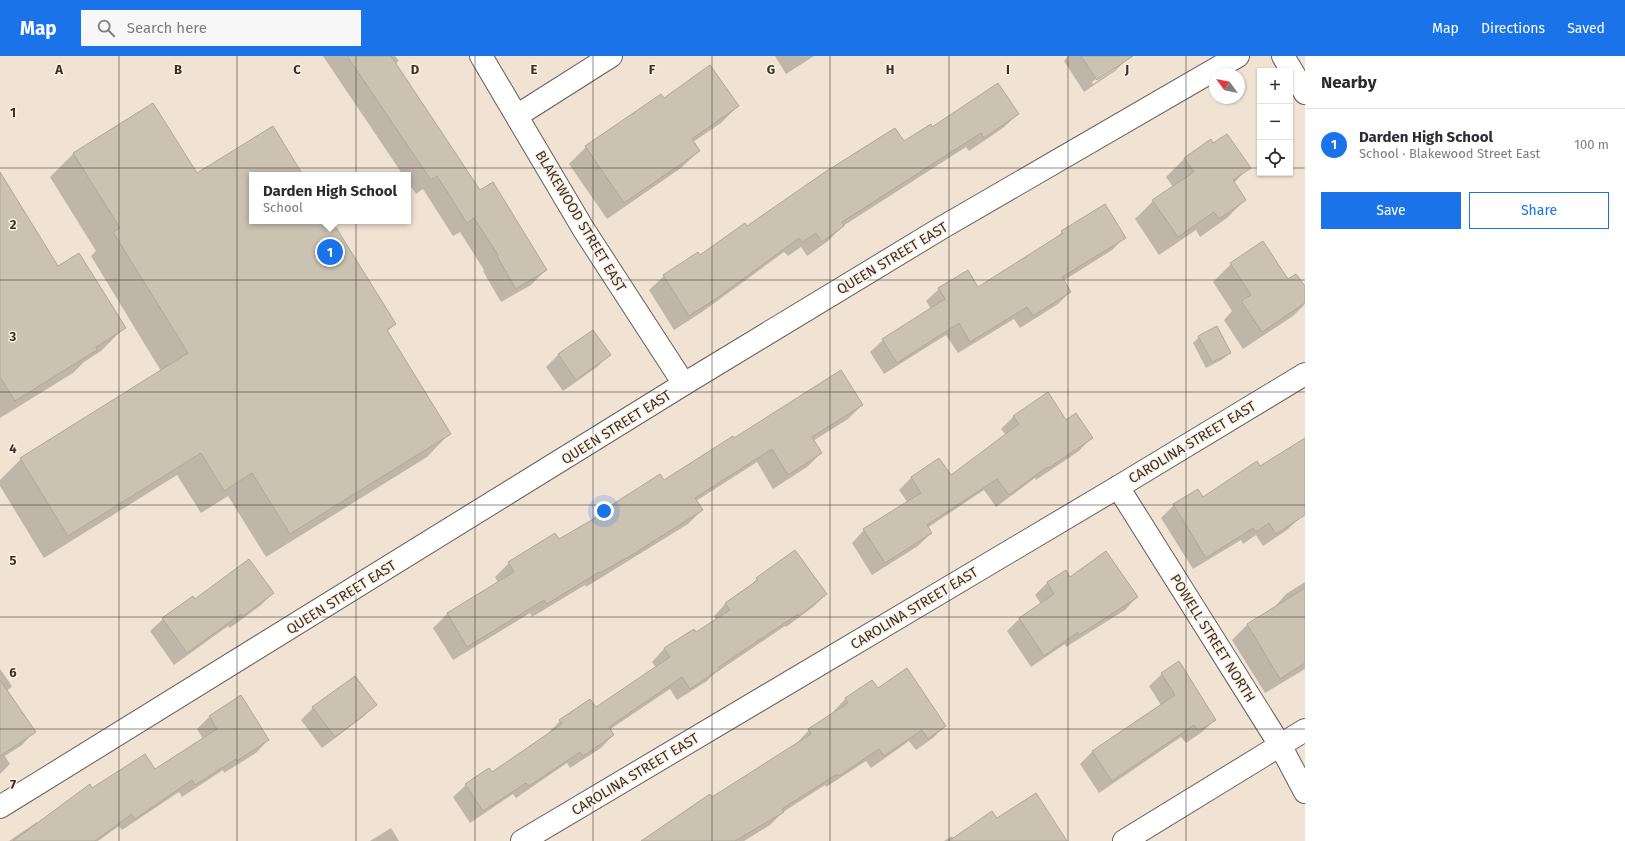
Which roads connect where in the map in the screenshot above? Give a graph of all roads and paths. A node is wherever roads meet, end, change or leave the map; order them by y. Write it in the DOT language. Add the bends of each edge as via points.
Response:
graph roads {
  1 [pos="481,56"];
  2 [pos="611,56"];
  3 [pos="1238,56"];
  4 [pos="1283,56"];
  5 [pos="1305,93"];
  6 [pos="518,115"];
  7 [pos="1305,374"];
  8 [pos="684,384"];
  9 [pos="1118,487"];
  10 [pos="1305,730"];
  11 [pos="1280,746"];
  12 [pos="1305,792"];
  13 [pos="0,807"];
  14 [pos="522,841"];
  15 [pos="1124,841"];
  1 -- 6 [label="main road, BLAKEWOOD STREET EAST"];
  2 -- 6 [label="main road"];
  3 -- 8 [label="main road, QUEEN STREET EAST" via="943,227"];
  4 -- 5 [label="main road"];
  6 -- 8 [label="main road, BLAKEWOOD STREET EAST" via="584,230"];
  7 -- 9 [label="main road, CAROLINA STREET EAST"];
  8 -- 13 [label="main road, QUEEN STREET EAST"];
  9 -- 11 [label="main road, POWELL STREET NORTH"];
  9 -- 14 [label="main road, CAROLINA STREET EAST"];
  10 -- 11 [label="main road"];
  11 -- 12 [label="main road, POWELL STREET NORTH"];
  11 -- 15 [label="main road"];
}
